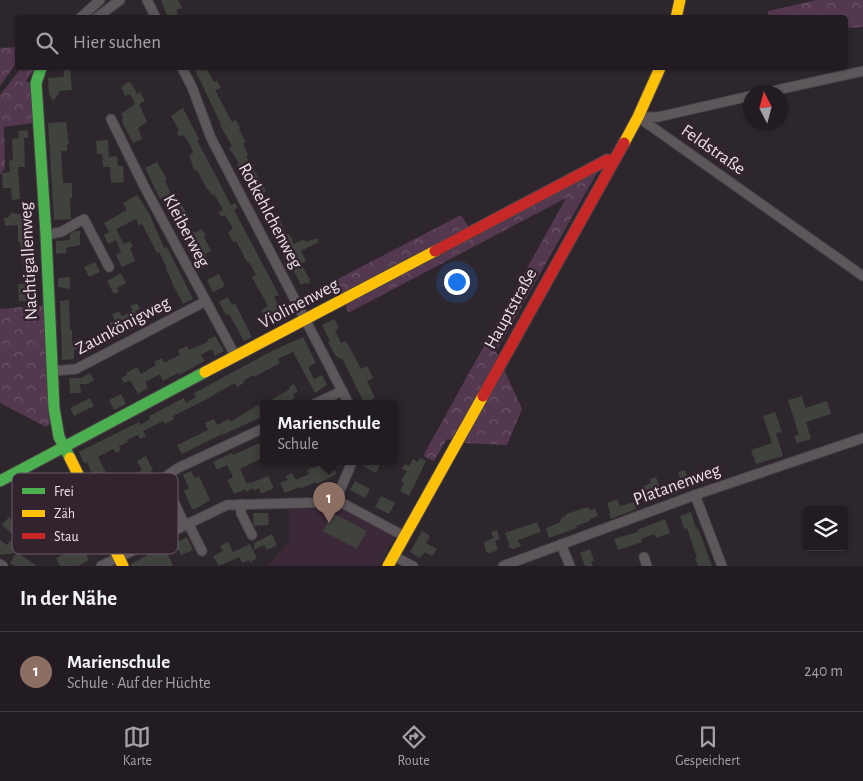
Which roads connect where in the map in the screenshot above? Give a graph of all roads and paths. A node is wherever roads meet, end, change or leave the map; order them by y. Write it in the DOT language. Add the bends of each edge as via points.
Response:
graph roads {
  1 [pos="100,0"];
  2 [pos="120,0"];
  3 [pos="147,0"];
  4 [pos="680,0"];
  5 [pos="83,15"];
  6 [pos="100,15"];
  7 [pos="154,15"];
  8 [pos="677,15"];
  9 [pos="42,70"];
  10 [pos="183,70"];
  11 [pos="659,70"];
  12 [pos="863,71"];
  13 [pos="788,88"];
  14 [pos="743,98"];
  15 [pos="638,117"];
  16 [pos="111,119"];
  17 [pos="614,161"];
  18 [pos="46,235"];
  19 [pos="109,267"];
  20 [pos="863,276"];
  21 [pos="206,301"];
  22 [pos="307,320"];
  23 [pos="236,357"];
  24 [pos="53,371"];
  25 [pos="342,391"];
  26 [pos="323,400"];
  27 [pos="347,400"];
  28 [pos="260,430"];
  29 [pos="863,438"];
  30 [pos="64,448"];
  31 [pos="351,465"];
  32 [pos="16,473"];
  33 [pos="76,473"];
  34 [pos="171,473"];
  35 [pos="12,475"];
  36 [pos="0,481"];
  37 [pos="695,495"];
  38 [pos="335,502"];
  39 [pos="241,504"];
  40 [pos="178,507"];
  41 [pos="186,524"];
  42 [pos="178,529"];
  43 [pos="252,535"];
  44 [pos="404,536"];
  45 [pos="561,544"];
  46 [pos="202,551"];
  47 [pos="135,554"];
  48 [pos="644,557"];
  49 [pos="391,561"];
  50 [pos="121,562"];
  51 [pos="0,564"];
  52 [pos="3,566"];
  53 [pos="101,566"];
  54 [pos="413,566"];
  55 [pos="503,566"];
  56 [pos="570,566"];
  57 [pos="647,566"];
  58 [pos="722,566"];
  1 -- 5 [label="street"];
  2 -- 6 [label="street"];
  3 -- 7 [label="street"];
  4 -- 8 [label="street"];
  9 -- 18 [label="street, Nachtigallenweg" via="36,83"];
  10 -- 22 [label="street, Rotkehlchenweg" via="211,138"];
  11 -- 15 [label="street, Hauptstraße"];
  12 -- 13 [label="street"];
  14 -- 15 [label="street, Feldstraße" via="658,117"];
  15 -- 17 [label="street, Hauptstraße"];
  15 -- 20 [label="street, Feldstraße"];
  16 -- 21 [label="street, Kleiberweg"];
  17 -- 22 [label="street, Violinenweg" via="607,160"];
  17 -- 44 [label="street, Hauptstraße"];
  18 -- 19 [label="street" via="61,232 84,219"];
  18 -- 24 [label="street, Nachtigallenweg"];
  21 -- 23 [label="street, Kleiberweg"];
  21 -- 24 [label="street, Zaunkönigweg" via="76,369"];
  22 -- 23 [label="street, Violinenweg"];
  22 -- 25 [label="street, Rotkehlchenweg"];
  23 -- 30 [label="street, Violinenweg"];
  24 -- 30 [label="street, Nachtigallenweg" via="54,408"];
  25 -- 26 [label="street"];
  25 -- 27 [label="street, Rotkehlchenweg"];
  28 -- 34 [label="street"];
  29 -- 37 [label="street, Platanenweg"];
  30 -- 32 [label="street, Violinenweg"];
  30 -- 33 [label="street, Nachtigallenweg"];
  31 -- 38 [label="street"];
  35 -- 36 [label="street, Violinenweg"];
  37 -- 45 [label="street, Platanenweg"];
  37 -- 58 [label="street"];
  38 -- 39 [label="street"];
  38 -- 44 [label="street"];
  39 -- 41 [label="street" via="227,505"];
  39 -- 43 [label="street" via="241,513"];
  40 -- 41 [label="street"];
  41 -- 42 [label="street"];
  41 -- 46 [label="street"];
  44 -- 49 [label="street, Hauptstraße"];
  45 -- 55 [label="street, Platanenweg"];
  45 -- 56 [label="street"];
  47 -- 50 [label="street"];
  48 -- 57 [label="street"];
  49 -- 54 [label="street"];
  50 -- 53 [label="street"];
  51 -- 52 [label="street"];
}
